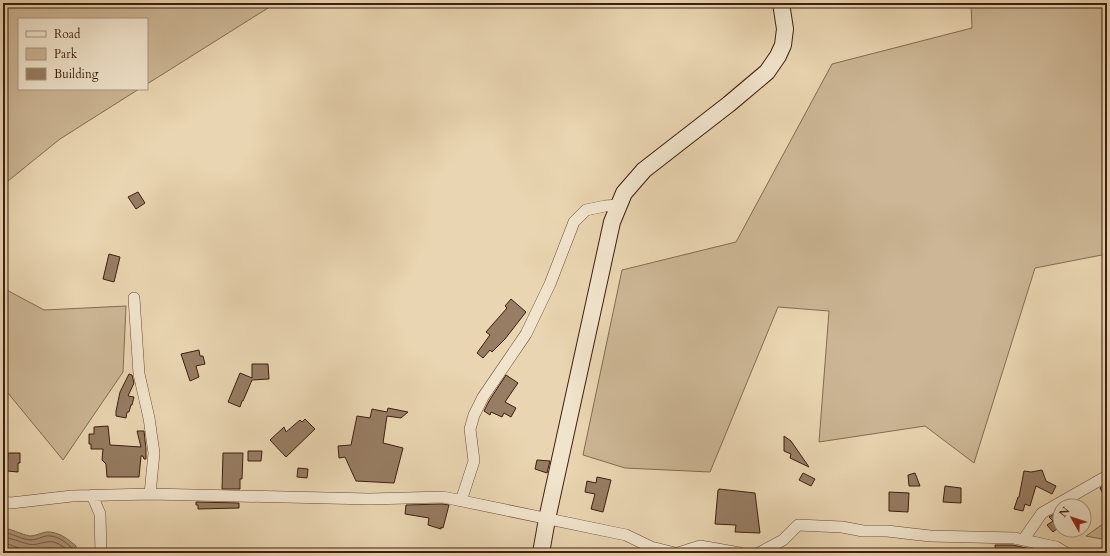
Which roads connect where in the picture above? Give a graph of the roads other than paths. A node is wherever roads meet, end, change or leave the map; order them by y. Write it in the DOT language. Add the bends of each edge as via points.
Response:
graph roads {
  1 [pos="781,3"];
  2 [pos="618,206"];
  3 [pos="134,298"];
  4 [pos="1107,476"];
  5 [pos="150,494"];
  6 [pos="92,495"];
  7 [pos="461,501"];
  8 [pos="3,502"];
  9 [pos="547,519"];
  10 [pos="1023,540"];
  11 [pos="101,553"];
  12 [pos="541,553"];
  13 [pos="675,553"];
  14 [pos="678,553"];
  15 [pos="740,553"];
  16 [pos="759,553"];
  17 [pos="1066,553"];
  1 -- 2 [label="street" via="785,29 783,45 767,72 644,170 624,193"];
  2 -- 7 [label="street" via="586,210 574,222 550,284 526,334 483,397 474,415 470,429 474,461"];
  2 -- 9 [label="street" via="612,222"];
  3 -- 5 [label="street" via="139,374 154,453"];
  4 -- 10 [label="street" via="1042,513"];
  5 -- 6 [label="street"];
  5 -- 7 [label="street" via="370,499 443,497"];
  6 -- 8 [label="street"];
  6 -- 11 [label="street" via="100,514"];
  7 -- 9 [label="street"];
  9 -- 12 [label="street"];
  9 -- 13 [label="street" via="626,535 651,547"];
  10 -- 16 [label="street" via="930,536 887,531 863,532 842,527 798,525 783,540"];
  10 -- 17 [label="street" via="1056,547"];
  14 -- 15 [label="street" via="700,546"];
}
